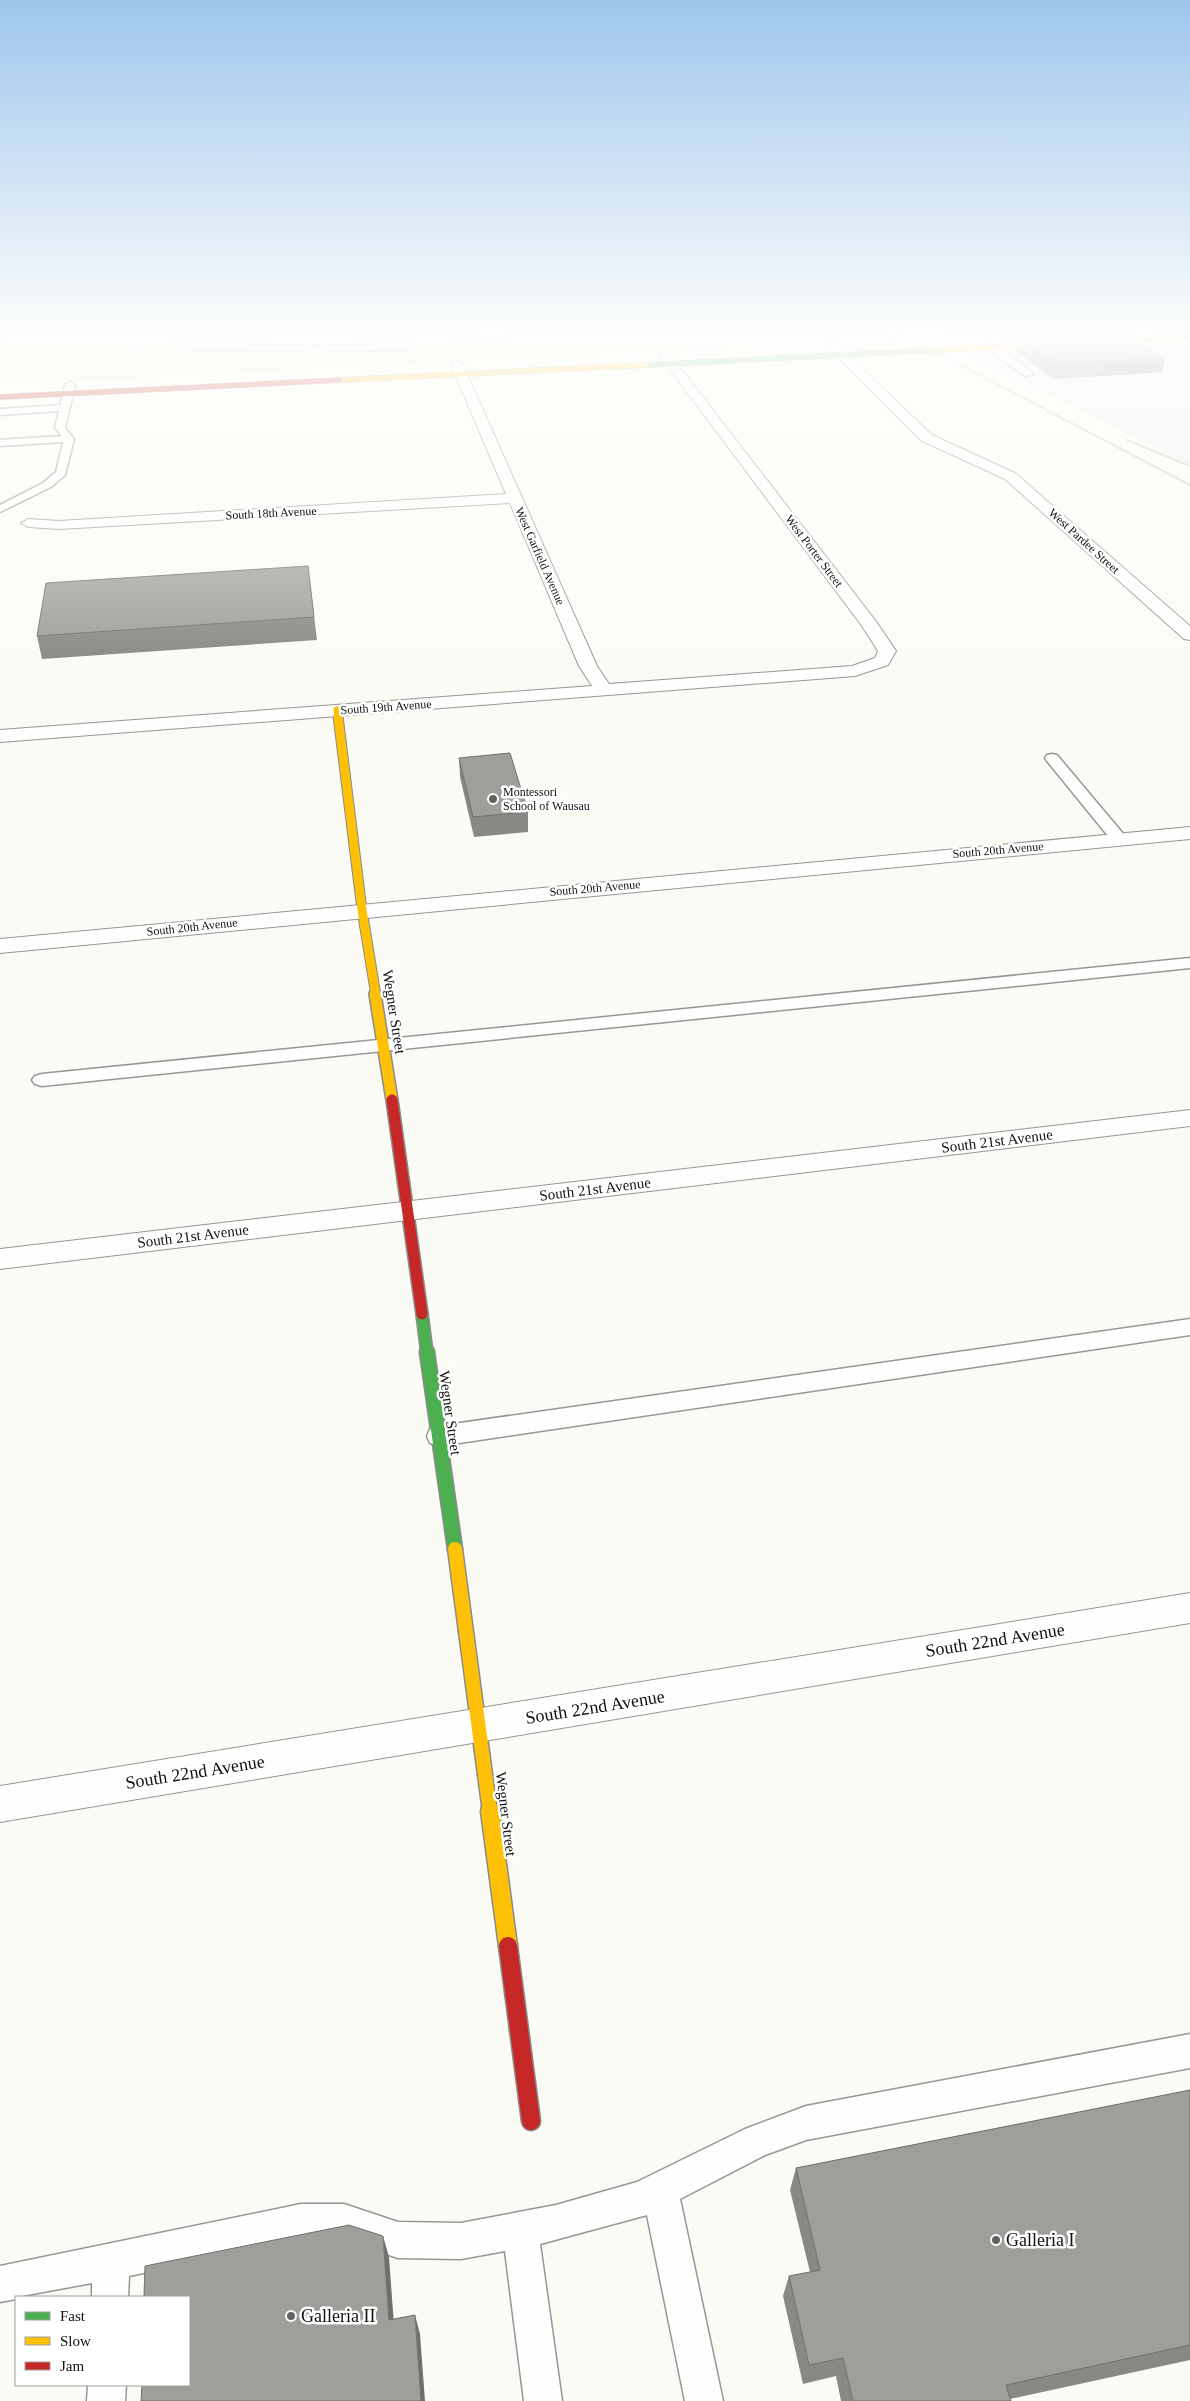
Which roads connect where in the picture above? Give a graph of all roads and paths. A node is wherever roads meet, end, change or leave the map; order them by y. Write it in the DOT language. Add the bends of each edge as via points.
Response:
graph roads {
  1 [pos="67,443"];
  2 [pos="492,443"];
  3 [pos="731,443"];
  4 [pos="938,443"];
  5 [pos="514,498"];
  6 [pos="0,509"];
  7 [pos="28,523"];
  8 [pos="1190,635"];
  9 [pos="771,678"];
  10 [pos="604,690"];
  11 [pos="337,710"];
  12 [pos="0,736"];
  13 [pos="1052,758"];
  14 [pos="1190,833"];
  15 [pos="1119,840"];
  16 [pos="362,910"];
  17 [pos="0,946"];
  18 [pos="1190,963"];
  19 [pos="384,1047"];
  20 [pos="42,1080"];
  21 [pos="1190,1118"];
  22 [pos="406,1211"];
  23 [pos="0,1259"];
  24 [pos="1190,1327"];
  25 [pos="439,1436"];
  26 [pos="1190,1608"];
  27 [pos="480,1726"];
  28 [pos="0,1804"];
  29 [pos="1190,2051"];
  30 [pos="531,2120"];
  31 [pos="660,2190"];
  32 [pos="520,2230"];
  33 [pos="111,2261"];
  34 [pos="0,2284"];
  35 [pos="110,2296"];
  36 [pos="107,2386"];
  37 [pos="106,2401"];
  38 [pos="543,2401"];
  39 [pos="704,2401"];
  1 -- 6 [label="lane" via="61,473 47,485"];
  2 -- 5 [label="street, West Garfield Avenue"];
  3 -- 9 [label="street, West Porter Street" via="870,624 887,651 882,661 855,671"];
  4 -- 8 [label="street, West Pardee Street" via="1010,476"];
  5 -- 7 [label="street, South 18th Avenue" via="59,525"];
  5 -- 10 [label="street, West Garfield Avenue" via="588,666"];
  9 -- 10 [label="street, South 19th Avenue"];
  10 -- 11 [label="street, South 19th Avenue"];
  11 -- 12 [label="street, South 19th Avenue"];
  11 -- 16 [label="main road, Wegner Street"];
  13 -- 15 [label="lane"];
  14 -- 15 [label="street, South 20th Avenue"];
  15 -- 16 [label="street, South 20th Avenue"];
  16 -- 17 [label="street, South 20th Avenue"];
  16 -- 19 [label="main road, Wegner Street"];
  18 -- 19 [label="lane"];
  19 -- 20 [label="lane"];
  19 -- 22 [label="main road, Wegner Street"];
  21 -- 22 [label="street, South 21st Avenue"];
  22 -- 23 [label="street, South 21st Avenue"];
  22 -- 25 [label="main road, Wegner Street"];
  24 -- 25 [label="lane"];
  25 -- 27 [label="main road, Wegner Street"];
  26 -- 27 [label="street, South 22nd Avenue"];
  27 -- 28 [label="street, South 22nd Avenue"];
  27 -- 30 [label="main road, Wegner Street"];
  29 -- 31 [label="lane" via="806,2123 757,2141"];
  31 -- 32 [label="lane" via="642,2199"];
  31 -- 39 [label="lane"];
  32 -- 33 [label="lane" via="461,2241 398,2240 344,2222 301,2222"];
  32 -- 38 [label="lane"];
  33 -- 34 [label="lane"];
  33 -- 35 [label="lane"];
  36 -- 37 [label="lane"];
}
